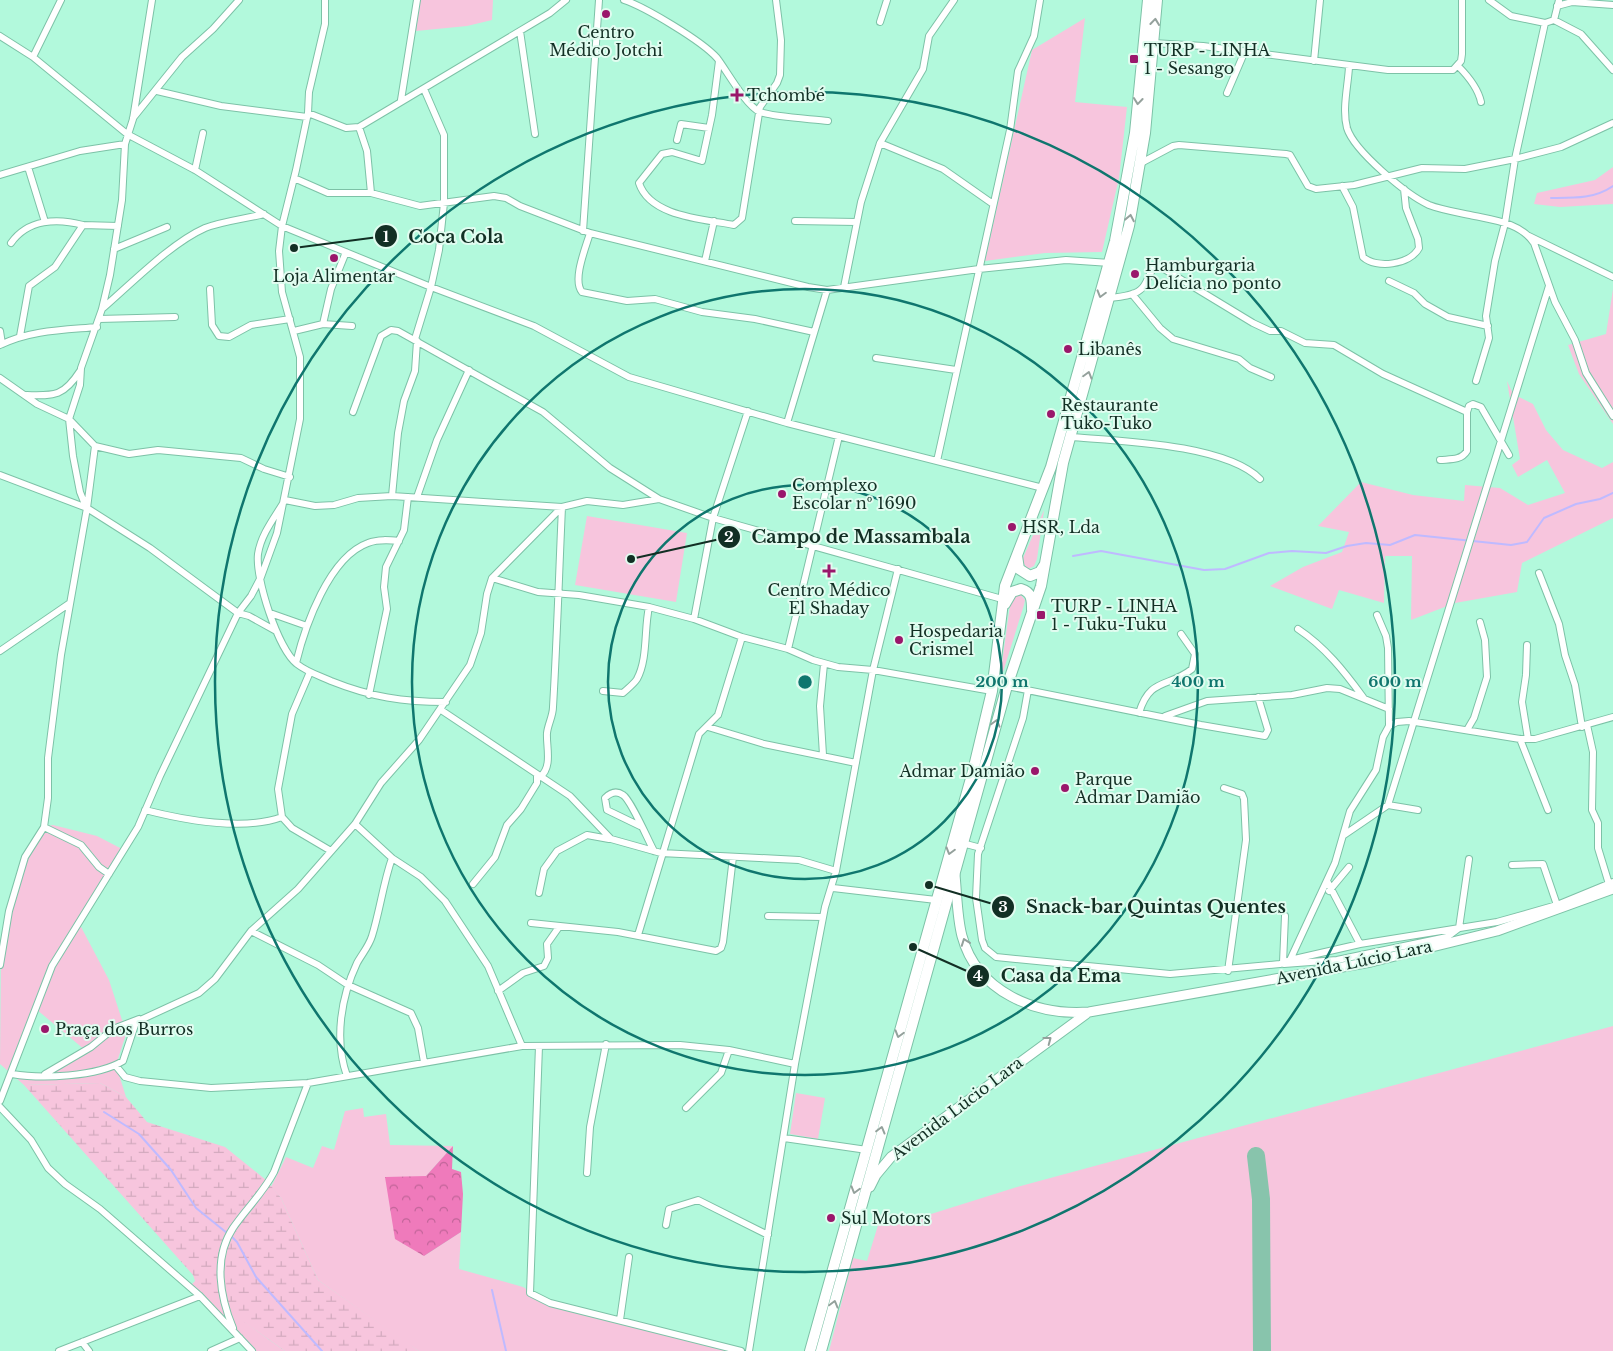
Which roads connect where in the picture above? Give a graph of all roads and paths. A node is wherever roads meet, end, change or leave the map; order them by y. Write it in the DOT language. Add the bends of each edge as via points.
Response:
graph roads {
  1 [pos="61,0"];
  2 [pos="152,0"];
  3 [pos="240,0"];
  4 [pos="325,0"];
  5 [pos="417,0"];
  6 [pos="566,0"];
  7 [pos="599,0"];
  8 [pos="624,0"];
  9 [pos="776,0"];
  10 [pos="888,0"];
  11 [pos="954,0"];
  12 [pos="1040,0"];
  13 [pos="1148,0"];
  14 [pos="1157,0"];
  15 [pos="1320,0"];
  16 [pos="1462,0"];
  17 [pos="1489,0"];
  18 [pos="1558,3"];
  19 [pos="1613,5"];
  20 [pos="1554,20"];
  21 [pos="880,22"];
  22 [pos="1545,23"];
  23 [pos="520,31"];
  24 [pos="0,36"];
  25 [pos="1153,43"];
  26 [pos="1244,51"];
  27 [pos="33,58"];
  28 [pos="1314,60"];
  29 [pos="719,61"];
  30 [pos="1458,66"];
  31 [pos="1349,67"];
  32 [pos="1613,70"];
  33 [pos="424,89"];
  34 [pos="157,90"];
  35 [pos="1227,94"];
  36 [pos="401,100"];
  37 [pos="1481,102"];
  38 [pos="759,112"];
  39 [pos="307,115"];
  40 [pos="132,119"];
  41 [pos="828,120"];
  42 [pos="1613,123"];
  43 [pos="358,127"];
  44 [pos="709,128"];
  45 [pos="127,134"];
  46 [pos="203,134"];
  47 [pos="535,134"];
  48 [pos="676,140"];
  49 [pos="880,143"];
  50 [pos="125,144"];
  51 [pos="1515,159"];
  52 [pos="1141,163"];
  53 [pos="28,167"];
  54 [pos="195,170"];
  55 [pos="0,175"];
  56 [pos="1387,177"];
  57 [pos="294,178"];
  58 [pos="1342,186"];
  59 [pos="1404,189"];
  60 [pos="370,193"];
  61 [pos="444,203"];
  62 [pos="993,204"];
  63 [pos="264,214"];
  64 [pos="714,221"];
  65 [pos="796,221"];
  66 [pos="45,222"];
  67 [pos="857,222"];
  68 [pos="1505,223"];
  69 [pos="83,225"];
  70 [pos="118,226"];
  71 [pos="168,226"];
  72 [pos="282,226"];
  73 [pos="587,232"];
  74 [pos="1528,235"];
  75 [pos="11,243"];
  76 [pos="114,249"];
  77 [pos="346,252"];
  78 [pos="705,261"];
  79 [pos="1110,263"];
  80 [pos="978,269"];
  81 [pos="1613,276"];
  82 [pos="1389,281"];
  83 [pos="1549,286"];
  84 [pos="844,287"];
  85 [pos="431,288"];
  86 [pos="210,289"];
  87 [pos="827,290"];
  88 [pos="1132,294"];
  89 [pos="1110,298"];
  90 [pos="102,309"];
  91 [pos="175,317"];
  92 [pos="99,318"];
  93 [pos="290,319"];
  94 [pos="323,324"];
  95 [pos="352,326"];
  96 [pos="1488,326"];
  97 [pos="97,327"];
  98 [pos="0,331"];
  99 [pos="294,331"];
  100 [pos="814,332"];
  101 [pos="20,336"];
  102 [pos="416,340"];
  103 [pos="1,344"];
  104 [pos="876,358"];
  105 [pos="81,368"];
  106 [pos="469,370"];
  107 [pos="956,370"];
  108 [pos="1271,377"];
  109 [pos="0,378"];
  110 [pos="1476,381"];
  111 [pos="27,395"];
  112 [pos="748,411"];
  113 [pos="353,412"];
  114 [pos="1467,412"];
  115 [pos="1613,416"];
  116 [pos="69,420"];
  117 [pos="787,423"];
  118 [pos="839,436"];
  119 [pos="1071,437"];
  120 [pos="1501,441"];
  121 [pos="94,446"];
  122 [pos="1509,455"];
  123 [pos="1440,460"];
  124 [pos="936,461"];
  125 [pos="0,475"];
  126 [pos="290,477"];
  127 [pos="1260,479"];
  128 [pos="1043,488"];
  129 [pos="392,496"];
  130 [pos="408,496"];
  131 [pos="417,497"];
  132 [pos="659,499"];
  133 [pos="284,500"];
  134 [pos="562,507"];
  135 [pos="87,508"];
  136 [pos="714,518"];
  137 [pos="399,541"];
  138 [pos="812,545"];
  139 [pos="1017,550"];
  140 [pos="1046,562"];
  141 [pos="898,569"];
  142 [pos="1539,573"];
  143 [pos="261,577"];
  144 [pos="492,578"];
  145 [pos="558,592"];
  146 [pos="1002,600"];
  147 [pos="70,603"];
  148 [pos="649,607"];
  149 [pos="1001,611"];
  150 [pos="238,613"];
  151 [pos="270,613"];
  152 [pos="1032,614"];
  153 [pos="1377,615"];
  154 [pos="694,619"];
  155 [pos="1480,622"];
  156 [pos="307,626"];
  157 [pos="1298,629"];
  158 [pos="276,631"];
  159 [pos="1181,634"];
  160 [pos="742,637"];
  161 [pos="300,644"];
  162 [pos="1527,645"];
  163 [pos="788,649"];
  164 [pos="0,650"];
  165 [pos="290,654"];
  166 [pos="296,663"];
  167 [pos="824,664"];
  168 [pos="873,670"];
  169 [pos="310,672"];
  170 [pos="1007,686"];
  171 [pos="992,690"];
  172 [pos="1028,690"];
  173 [pos="603,691"];
  174 [pos="369,695"];
  175 [pos="1258,697"];
  176 [pos="1364,698"];
  177 [pos="446,702"];
  178 [pos="1389,709"];
  179 [pos="441,710"];
  180 [pos="1139,712"];
  181 [pos="1161,717"];
  182 [pos="1613,717"];
  183 [pos="1414,722"];
  184 [pos="1389,726"];
  185 [pos="1585,726"];
  186 [pos="708,727"];
  187 [pos="1466,730"];
  188 [pos="1520,739"];
  189 [pos="1528,739"];
  190 [pos="823,755"];
  191 [pos="856,764"];
  192 [pos="538,776"];
  193 [pos="1224,788"];
  194 [pos="1388,805"];
  195 [pos="145,810"];
  196 [pos="1418,810"];
  197 [pos="1548,810"];
  198 [pos="282,817"];
  199 [pos="355,824"];
  200 [pos="640,826"];
  201 [pos="44,827"];
  202 [pos="1344,835"];
  203 [pos="611,840"];
  204 [pos="962,843"];
  205 [pos="981,848"];
  206 [pos="331,851"];
  207 [pos="654,851"];
  208 [pos="661,853"];
  209 [pos="733,857"];
  210 [pos="392,858"];
  211 [pos="1469,859"];
  212 [pos="1512,865"];
  213 [pos="1349,867"];
  214 [pos="955,869"];
  215 [pos="836,871"];
  216 [pos="109,874"];
  217 [pos="1327,881"];
  218 [pos="473,884"];
  219 [pos="1612,885"];
  220 [pos="833,888"];
  221 [pos="1331,889"];
  222 [pos="539,893"];
  223 [pos="1320,897"];
  224 [pos="936,900"];
  225 [pos="1557,904"];
  226 [pos="768,916"];
  227 [pos="1285,916"];
  228 [pos="823,917"];
  229 [pos="531,923"];
  230 [pos="560,927"];
  231 [pos="1459,928"];
  232 [pos="251,931"];
  233 [pos="638,935"];
  234 [pos="1360,944"];
  235 [pos="1290,960"];
  236 [pos="1282,964"];
  237 [pos="0,965"];
  238 [pos="1228,970"];
  239 [pos="348,985"];
  240 [pos="498,991"];
  241 [pos="1089,1012"];
  242 [pos="140,1018"];
  243 [pos="606,1044"];
  244 [pos="522,1046"];
  245 [pos="539,1046"];
  246 [pos="730,1050"];
  247 [pos="424,1062"];
  248 [pos="795,1064"];
  249 [pos="116,1066"];
  250 [pos="12,1074"];
  251 [pos="42,1075"];
  252 [pos="347,1076"];
  253 [pos="308,1083"];
  254 [pos="0,1101"];
  255 [pos="0,1107"];
  256 [pos="686,1108"];
  257 [pos="784,1138"];
  258 [pos="867,1150"];
  259 [pos="587,1173"];
  260 [pos="666,1225"];
  261 [pos="855,1228"];
  262 [pos="768,1235"];
  263 [pos="629,1257"];
  264 [pos="200,1296"];
  265 [pos="620,1320"];
  266 [pos="237,1335"];
  267 [pos="82,1342"];
  268 [pos="59,1351"];
  269 [pos="89,1351"];
  270 [pos="211,1351"];
  271 [pos="252,1351"];
  272 [pos="741,1351"];
  273 [pos="749,1351"];
  274 [pos="810,1351"];
  275 [pos="821,1351"];
  1 -- 27 [label="street"];
  2 -- 40 [label="street"];
  3 -- 34 [label="street" via="214,29 182,56"];
  4 -- 39 [label="street" via="325,24 309,92"];
  5 -- 36 [label="street"];
  6 -- 23 [label="street"];
  7 -- 73 [label="street"];
  8 -- 29 [label="street" via="644,8 708,50"];
  9 -- 38 [label="street" via="781,40 780,75"];
  10 -- 21 [label="street"];
  11 -- 49 [label="street" via="929,36 923,69"];
  12 -- 62 [label="street" via="1034,36 1018,71 1010,130"];
  13 -- 79 [label="main road, one-way" via="1132,156"];
  25 -- 14 [label="main road, one-way"];
  15 -- 28 [label="street"];
  16 -- 30 [label="street" via="1462,54"];
  17 -- 22 [label="street" via="1511,16"];
  18 -- 19 [label="street"];
  18 -- 20 [label="street"];
  20 -- 22 [label="street"];
  20 -- 32 [label="street" via="1581,34"];
  22 -- 51 [label="street"];
  23 -- 33 [label="street"];
  23 -- 47 [label="street"];
  24 -- 27 [label="street"];
  25 -- 26 [label="street"];
  25 -- 52 [label="main road"];
  26 -- 28 [label="street"];
  26 -- 35 [label="street"];
  27 -- 45 [label="street"];
  28 -- 31 [label="street"];
  29 -- 38 [label="street"];
  29 -- 44 [label="street"];
  30 -- 31 [label="street" via="1453,70"];
  30 -- 37 [label="street" via="1467,74"];
  31 -- 56 [label="street" via="1347,128"];
  33 -- 36 [label="street"];
  33 -- 61 [label="street" via="444,134"];
  34 -- 39 [label="street" via="221,106"];
  34 -- 40 [label="street"];
  36 -- 43 [label="street"];
  38 -- 41 [label="street"];
  38 -- 64 [label="street" via="742,218 734,225"];
  39 -- 43 [label="street" via="346,128"];
  39 -- 57 [label="street"];
  40 -- 45 [label="street"];
  42 -- 51 [label="street" via="1561,147"];
  43 -- 60 [label="street" via="367,151"];
  44 -- 48 [label="street" via="681,124"];
  44 -- 64 [label="street" via="702,161 668,151 639,183 644,196 661,207"];
  45 -- 50 [label="street"];
  45 -- 54 [label="street"];
  46 -- 54 [label="street"];
  49 -- 62 [label="street" via="943,169"];
  49 -- 67 [label="street"];
  50 -- 53 [label="street" via="80,151"];
  50 -- 70 [label="street"];
  51 -- 56 [label="street" via="1465,169 1422,168"];
  51 -- 68 [label="street"];
  52 -- 58 [label="street" via="1179,145 1286,154 1290,155 1312,189"];
  89 -- 52 [label="main road, one-way"];
  53 -- 55 [label="street"];
  53 -- 66 [label="street"];
  54 -- 63 [label="street"];
  56 -- 58 [label="street"];
  56 -- 59 [label="street"];
  57 -- 60 [label="street" via="328,192"];
  57 -- 72 [label="street"];
  58 -- 59 [label="street" via="1353,207 1363,257 1369,261 1393,264 1417,252 1419,244 1406,208"];
  59 -- 68 [label="street" via="1436,207"];
  60 -- 61 [label="street" via="411,205"];
  61 -- 73 [label="street" via="494,196 506,198"];
  61 -- 85 [label="street"];
  62 -- 80 [label="street"];
  63 -- 72 [label="street"];
  63 -- 90 [label="street" via="210,226 196,233 171,249"];
  64 -- 78 [label="street"];
  65 -- 67 [label="street"];
  66 -- 69 [label="street" via="67,221"];
  66 -- 75 [label="street" via="23,229"];
  67 -- 84 [label="street"];
  68 -- 74 [label="street"];
  68 -- 96 [label="street" via="1495,261 1486,316"];
  69 -- 70 [label="street"];
  69 -- 101 [label="street" via="55,267 29,286"];
  70 -- 76 [label="street"];
  71 -- 76 [label="street"];
  72 -- 77 [label="street"];
  72 -- 93 [label="street" via="279,251 282,292"];
  73 -- 78 [label="street"];
  73 -- 100 [label="street" via="578,279 582,292 627,301 655,299 702,312"];
  74 -- 81 [label="street"];
  74 -- 83 [label="street" via="1534,243"];
  76 -- 90 [label="street"];
  77 -- 85 [label="street"];
  77 -- 94 [label="street" via="331,289"];
  78 -- 87 [label="street"];
  79 -- 80 [label="street" via="1066,260"];
  79 -- 128 [label="main road, one-way"];
  80 -- 84 [label="street"];
  80 -- 107 [label="street"];
  82 -- 96 [label="street" via="1414,293 1425,304 1448,317"];
  83 -- 115 [label="street" via="1575,340 1586,373"];
  83 -- 120 [label="street"];
  84 -- 87 [label="street"];
  85 -- 102 [label="street"];
  85 -- 112 [label="street" via="534,326 629,377"];
  86 -- 93 [label="street" via="212,325 219,336 229,337 250,326"];
  87 -- 100 [label="street"];
  88 -- 89 [label="street"];
  88 -- 108 [label="street" via="1173,339 1239,359"];
  88 -- 114 [label="street" via="1142,289 1155,267 1163,267 1253,323 1270,331 1281,330 1305,344 1334,344 1383,374"];
  119 -- 89 [label="main road, one-way"];
  90 -- 92 [label="street"];
  91 -- 92 [label="street"];
  92 -- 97 [label="street"];
  93 -- 99 [label="street"];
  94 -- 95 [label="street"];
  94 -- 99 [label="street"];
  96 -- 110 [label="street" via="1489,338"];
  97 -- 101 [label="street"];
  97 -- 105 [label="street"];
  98 -- 103 [label="street"];
  99 -- 126 [label="street" via="300,357 301,387 300,418"];
  100 -- 117 [label="street"];
  101 -- 103 [label="street"];
  102 -- 106 [label="street"];
  102 -- 113 [label="street" via="391,330 381,336"];
  102 -- 129 [label="street" via="415,371 404,401 398,433"];
  104 -- 107 [label="street"];
  105 -- 111 [label="street" via="69,388 48,396"];
  105 -- 116 [label="street" via="80,384"];
  106 -- 131 [label="street" via="437,440"];
  106 -- 132 [label="street" via="543,412 610,468"];
  107 -- 124 [label="street"];
  109 -- 111 [label="street"];
  111 -- 116 [label="street" via="37,404"];
  112 -- 117 [label="street"];
  112 -- 136 [label="street"];
  114 -- 120 [label="street" via="1473,404 1480,407"];
  114 -- 123 [label="street" via="1467,451 1460,458"];
  116 -- 121 [label="street"];
  116 -- 135 [label="street" via="80,492"];
  117 -- 118 [label="street"];
  118 -- 124 [label="street"];
  118 -- 138 [label="street"];
  119 -- 127 [label="street" via="1212,454 1234,461"];
  119 -- 140 [label="main road"];
  120 -- 122 [label="street"];
  120 -- 183 [label="street"];
  121 -- 126 [label="street" via="129,454 158,450 241,458"];
  121 -- 135 [label="street"];
  124 -- 128 [label="street"];
  125 -- 135 [label="street"];
  126 -- 133 [label="street"];
  128 -- 139 [label="main road"];
  129 -- 130 [label="street"];
  129 -- 133 [label="street" via="315,506"];
  130 -- 131 [label="street"];
  130 -- 137 [label="street" via="404,530"];
  131 -- 134 [label="street"];
  132 -- 134 [label="street" via="623,505 587,501"];
  132 -- 136 [label="street"];
  133 -- 143 [label="street" via="277,533"];
  133 -- 143 [label="street" via="263,536 258,556"];
  134 -- 144 [label="street"];
  134 -- 145 [label="street"];
  135 -- 147 [label="street"];
  135 -- 150 [label="street" via="150,548"];
  136 -- 138 [label="street"];
  136 -- 154 [label="street"];
  137 -- 156 [label="street" via="367,543 348,555 334,572"];
  137 -- 174 [label="street" via="386,567 387,609"];
  138 -- 141 [label="street"];
  138 -- 163 [label="street"];
  139 -- 140 [label="main road" via="1019,569 1026,575 1035,576"];
  139 -- 146 [label="main road"];
  140 -- 152 [label="main road"];
  141 -- 146 [label="street"];
  141 -- 168 [label="street"];
  142 -- 185 [label="street" via="1559,624"];
  143 -- 150 [label="street"];
  143 -- 151 [label="street"];
  144 -- 145 [label="street" via="538,592"];
  144 -- 177 [label="street" via="478,646"];
  145 -- 148 [label="street"];
  145 -- 192 [label="street" via="548,758 543,775"];
  146 -- 149 [label="main road"];
  147 -- 164 [label="street"];
  147 -- 201 [label="street" via="48,758"];
  148 -- 154 [label="street"];
  148 -- 173 [label="street" via="638,678 623,693"];
  149 -- 152 [label="main road" via="1008,596 1021,589 1032,598"];
  149 -- 171 [label="main road"];
  150 -- 158 [label="street"];
  150 -- 195 [label="street"];
  151 -- 156 [label="street"];
  151 -- 158 [label="street"];
  152 -- 170 [label="main road"];
  153 -- 178 [label="street" via="1388,648"];
  154 -- 160 [label="street"];
  155 -- 187 [label="street" via="1485,640 1487,677 1474,718"];
  156 -- 161 [label="street"];
  157 -- 176 [label="street" via="1323,648"];
  158 -- 165 [label="street"];
  159 -- 180 [label="street" via="1195,654 1192,668 1151,690 1143,699"];
  160 -- 163 [label="street"];
  160 -- 186 [label="street" via="718,715"];
  161 -- 165 [label="street"];
  161 -- 166 [label="street"];
  162 -- 189 [label="street" via="1522,702"];
  163 -- 167 [label="street"];
  165 -- 166 [label="street"];
  166 -- 169 [label="street"];
  167 -- 168 [label="street"];
  167 -- 190 [label="street" via="820,706"];
  168 -- 171 [label="street"];
  168 -- 191 [label="street"];
  169 -- 174 [label="street"];
  169 -- 198 [label="street" via="292,714 282,760 278,789"];
  170 -- 172 [label="street"];
  204 -- 170 [label="main road, one-way"];
  171 -- 224 [label="main road, one-way" via="974,771"];
  172 -- 180 [label="street"];
  172 -- 205 [label="street" via="1023,718"];
  174 -- 177 [label="street"];
  175 -- 176 [label="street" via="1327,688"];
  175 -- 181 [label="street" via="1207,701"];
  175 -- 181 [label="street" via="1268,730 1265,736"];
  176 -- 178 [label="street"];
  177 -- 179 [label="street"];
  178 -- 184 [label="street"];
  179 -- 192 [label="street"];
  179 -- 199 [label="street" via="420,740 381,783"];
  180 -- 181 [label="street"];
  182 -- 185 [label="street"];
  183 -- 184 [label="street" via="1397,722"];
  183 -- 187 [label="street"];
  183 -- 194 [label="street"];
  184 -- 202 [label="street" via="1383,737 1376,770 1350,811"];
  185 -- 189 [label="street"];
  185 -- 219 [label="street" via="1593,752 1592,810 1598,824 1598,848"];
  186 -- 190 [label="street" via="764,744"];
  186 -- 208 [label="street" via="698,734"];
  187 -- 188 [label="street"];
  188 -- 189 [label="street"];
  188 -- 197 [label="street"];
  190 -- 191 [label="street"];
  191 -- 215 [label="street"];
  192 -- 203 [label="street" via="570,796"];
  192 -- 218 [label="street" via="521,809 506,825 496,857"];
  193 -- 238 [label="street" via="1242,794 1246,835"];
  194 -- 196 [label="street"];
  194 -- 202 [label="street"];
  195 -- 198 [label="street" via="197,820 250,824 267,823"];
  195 -- 216 [label="street"];
  198 -- 206 [label="street" via="292,828"];
  199 -- 206 [label="street"];
  199 -- 210 [label="street"];
  200 -- 200 [label="street" via="622,794 610,793 605,798 607,810"];
  200 -- 207 [label="street"];
  201 -- 216 [label="street" via="81,844 98,866"];
  201 -- 237 [label="street" via="24,857 9,911"];
  202 -- 217 [label="street"];
  203 -- 207 [label="street"];
  203 -- 222 [label="street" via="587,835 562,847 544,869"];
  204 -- 205 [label="street"];
  204 -- 214 [label="main road"];
  205 -- 238 [label="street" via="976,882 978,913 985,948 996,957 1170,974"];
  206 -- 232 [label="street" via="298,889"];
  207 -- 208 [label="street"];
  208 -- 209 [label="street"];
  208 -- 233 [label="street"];
  209 -- 215 [label="street" via="799,860"];
  209 -- 233 [label="street" via="721,948 710,951"];
  210 -- 239 [label="street" via="372,939"];
  210 -- 240 [label="street" via="421,877 446,901 488,966"];
  211 -- 231 [label="street"];
  212 -- 225 [label="street" via="1543,864"];
  213 -- 221 [label="street"];
  241 -- 214 [label="main road, Avenida Lúcio Lara, one-way" via="1059,1013 1024,1004 1001,990 979,969 962,935"];
  261 -- 214 [label="main road, one-way"];
  215 -- 220 [label="street"];
  216 -- 250 [label="street" via="52,966"];
  217 -- 221 [label="street"];
  217 -- 223 [label="street"];
  219 -- 225 [label="street"];
  219 -- 241 [label="main road, Avenida Lúcio Lara" via="1497,931 1370,962"];
  220 -- 224 [label="street"];
  220 -- 228 [label="street"];
  221 -- 223 [label="street"];
  221 -- 234 [label="street"];
  223 -- 235 [label="street"];
  224 -- 258 [label="main road, one-way"];
  225 -- 231 [label="street" via="1497,922"];
  226 -- 228 [label="street"];
  227 -- 236 [label="street"];
  228 -- 248 [label="street"];
  229 -- 230 [label="street"];
  230 -- 233 [label="street"];
  230 -- 240 [label="street" via="547,944 548,958 544,966 523,973"];
  231 -- 234 [label="street"];
  231 -- 236 [label="street" via="1447,937 1337,960"];
  232 -- 239 [label="street" via="318,965"];
  232 -- 242 [label="street" via="225,967 199,992"];
  234 -- 235 [label="street"];
  235 -- 236 [label="street"];
  236 -- 238 [label="street"];
  239 -- 247 [label="street" via="411,1012 418,1028"];
  239 -- 252 [label="street" via="340,1047"];
  240 -- 244 [label="street"];
  261 -- 241 [label="main road, Avenida Lúcio Lara, one-way" via="870,1185 892,1157"];
  242 -- 249 [label="street" via="126,1055"];
  242 -- 251 [label="street" via="113,1029 90,1047"];
  243 -- 245 [label="street"];
  243 -- 246 [label="street" via="680,1045"];
  243 -- 259 [label="street" via="590,1127"];
  244 -- 245 [label="street"];
  244 -- 247 [label="street"];
  245 -- 265 [label="street" via="530,1292 550,1303"];
  246 -- 248 [label="street"];
  246 -- 256 [label="street" via="721,1073"];
  247 -- 252 [label="street"];
  248 -- 257 [label="street"];
  249 -- 251 [label="street" via="91,1072"];
  249 -- 253 [label="street" via="125,1077 179,1085 221,1087"];
  250 -- 251 [label="street"];
  250 -- 254 [label="street"];
  252 -- 253 [label="street"];
  253 -- 266 [label="street" via="267,1186 232,1229 226,1244 220,1280 223,1304"];
  255 -- 264 [label="street" via="31,1140 48,1168 100,1208"];
  257 -- 258 [label="street"];
  257 -- 262 [label="street"];
  258 -- 274 [label="main road, one-way"];
  260 -- 262 [label="street" via="669,1209 698,1200"];
  275 -- 261 [label="main road, one-way"];
  262 -- 273 [label="street"];
  263 -- 265 [label="street"];
  264 -- 266 [label="street"];
  264 -- 267 [label="street"];
  265 -- 272 [label="street"];
  266 -- 270 [label="street"];
  266 -- 271 [label="street"];
  267 -- 268 [label="street"];
  267 -- 269 [label="street"];
}
